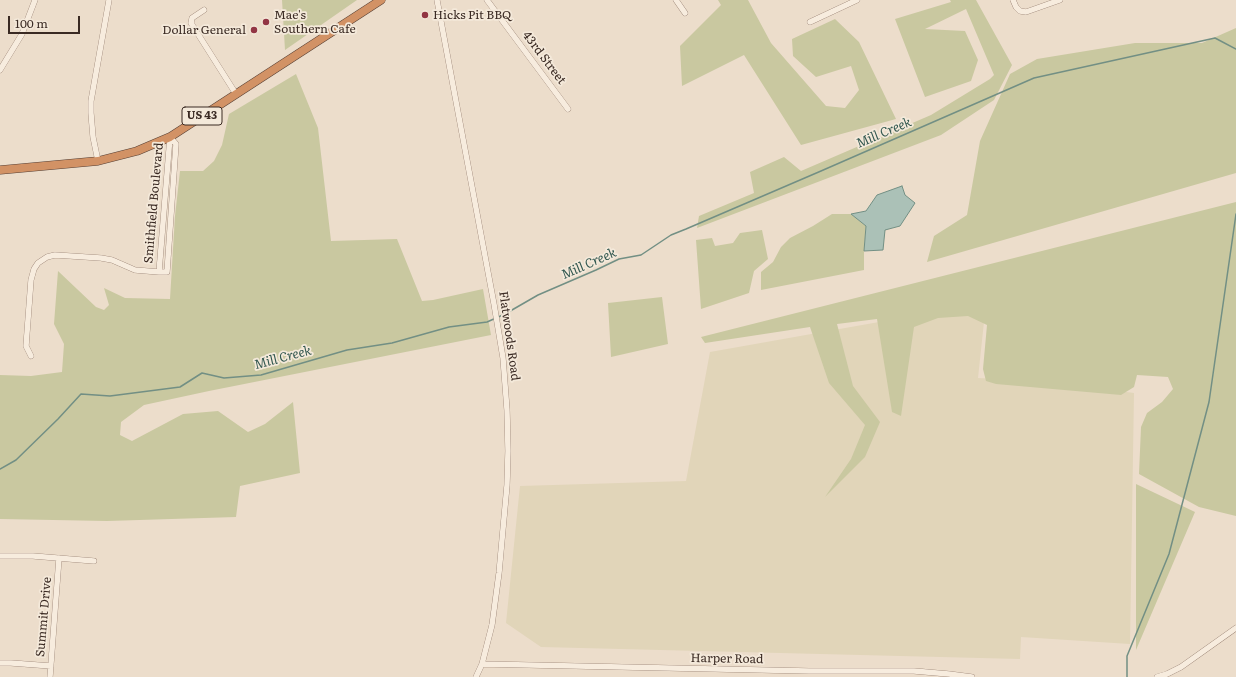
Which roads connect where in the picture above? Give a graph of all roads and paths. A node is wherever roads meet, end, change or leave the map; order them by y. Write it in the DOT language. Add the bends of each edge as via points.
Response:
graph roads {
  1 [pos="35,0"];
  2 [pos="109,0"];
  3 [pos="381,0"];
  4 [pos="437,0"];
  5 [pos="487,0"];
  6 [pos="676,0"];
  7 [pos="857,0"];
  8 [pos="1013,0"];
  9 [pos="1060,0"];
  10 [pos="844,3"];
  11 [pos="204,10"];
  12 [pos="684,13"];
  13 [pos="810,22"];
  14 [pos="0,70"];
  15 [pos="236,94"];
  16 [pos="568,109"];
  17 [pos="170,137"];
  18 [pos="98,161"];
  19 [pos="0,170"];
  20 [pos="31,356"];
  21 [pos="0,556"];
  22 [pos="59,558"];
  23 [pos="94,561"];
  24 [pos="1236,628"];
  25 [pos="0,663"];
  26 [pos="482,664"];
  27 [pos="51,666"];
  28 [pos="1168,675"];
  29 [pos="959,676"];
  30 [pos="50,677"];
  31 [pos="476,677"];
  32 [pos="972,677"];
  33 [pos="1157,677"];
  1 -- 14 [label="street" via="22,34"];
  2 -- 18 [label="street" via="91,101 93,137"];
  3 -- 15 [label="highway, US 43"];
  4 -- 26 [label="street, Flatwoods Road" via="504,363 508,451 505,520 495,608"];
  5 -- 16 [label="street, 43rd Street"];
  6 -- 12 [label="street"];
  7 -- 10 [label="street"];
  8 -- 9 [label="street" via="1020,12"];
  10 -- 13 [label="street"];
  11 -- 15 [label="street" via="192,18 192,27"];
  15 -- 17 [label="highway, US 43"];
  17 -- 18 [label="highway, US 43" via="137,151"];
  17 -- 20 [label="street, Smithfield Boulevard" via="176,144 167,272 135,270 101,258 55,255 47,257 38,263 31,280 26,346"];
  18 -- 19 [label="highway, US 43"];
  21 -- 22 [label="street"];
  22 -- 23 [label="street"];
  22 -- 27 [label="street, Summit Drive"];
  24 -- 28 [label="street"];
  25 -- 27 [label="street"];
  26 -- 29 [label="street, Harper Road" via="914,671"];
  26 -- 31 [label="street, Flatwoods Road"];
  27 -- 30 [label="street, Summit Drive"];
  28 -- 33 [label="street"];
  29 -- 32 [label="street, Harper Road"];
}
